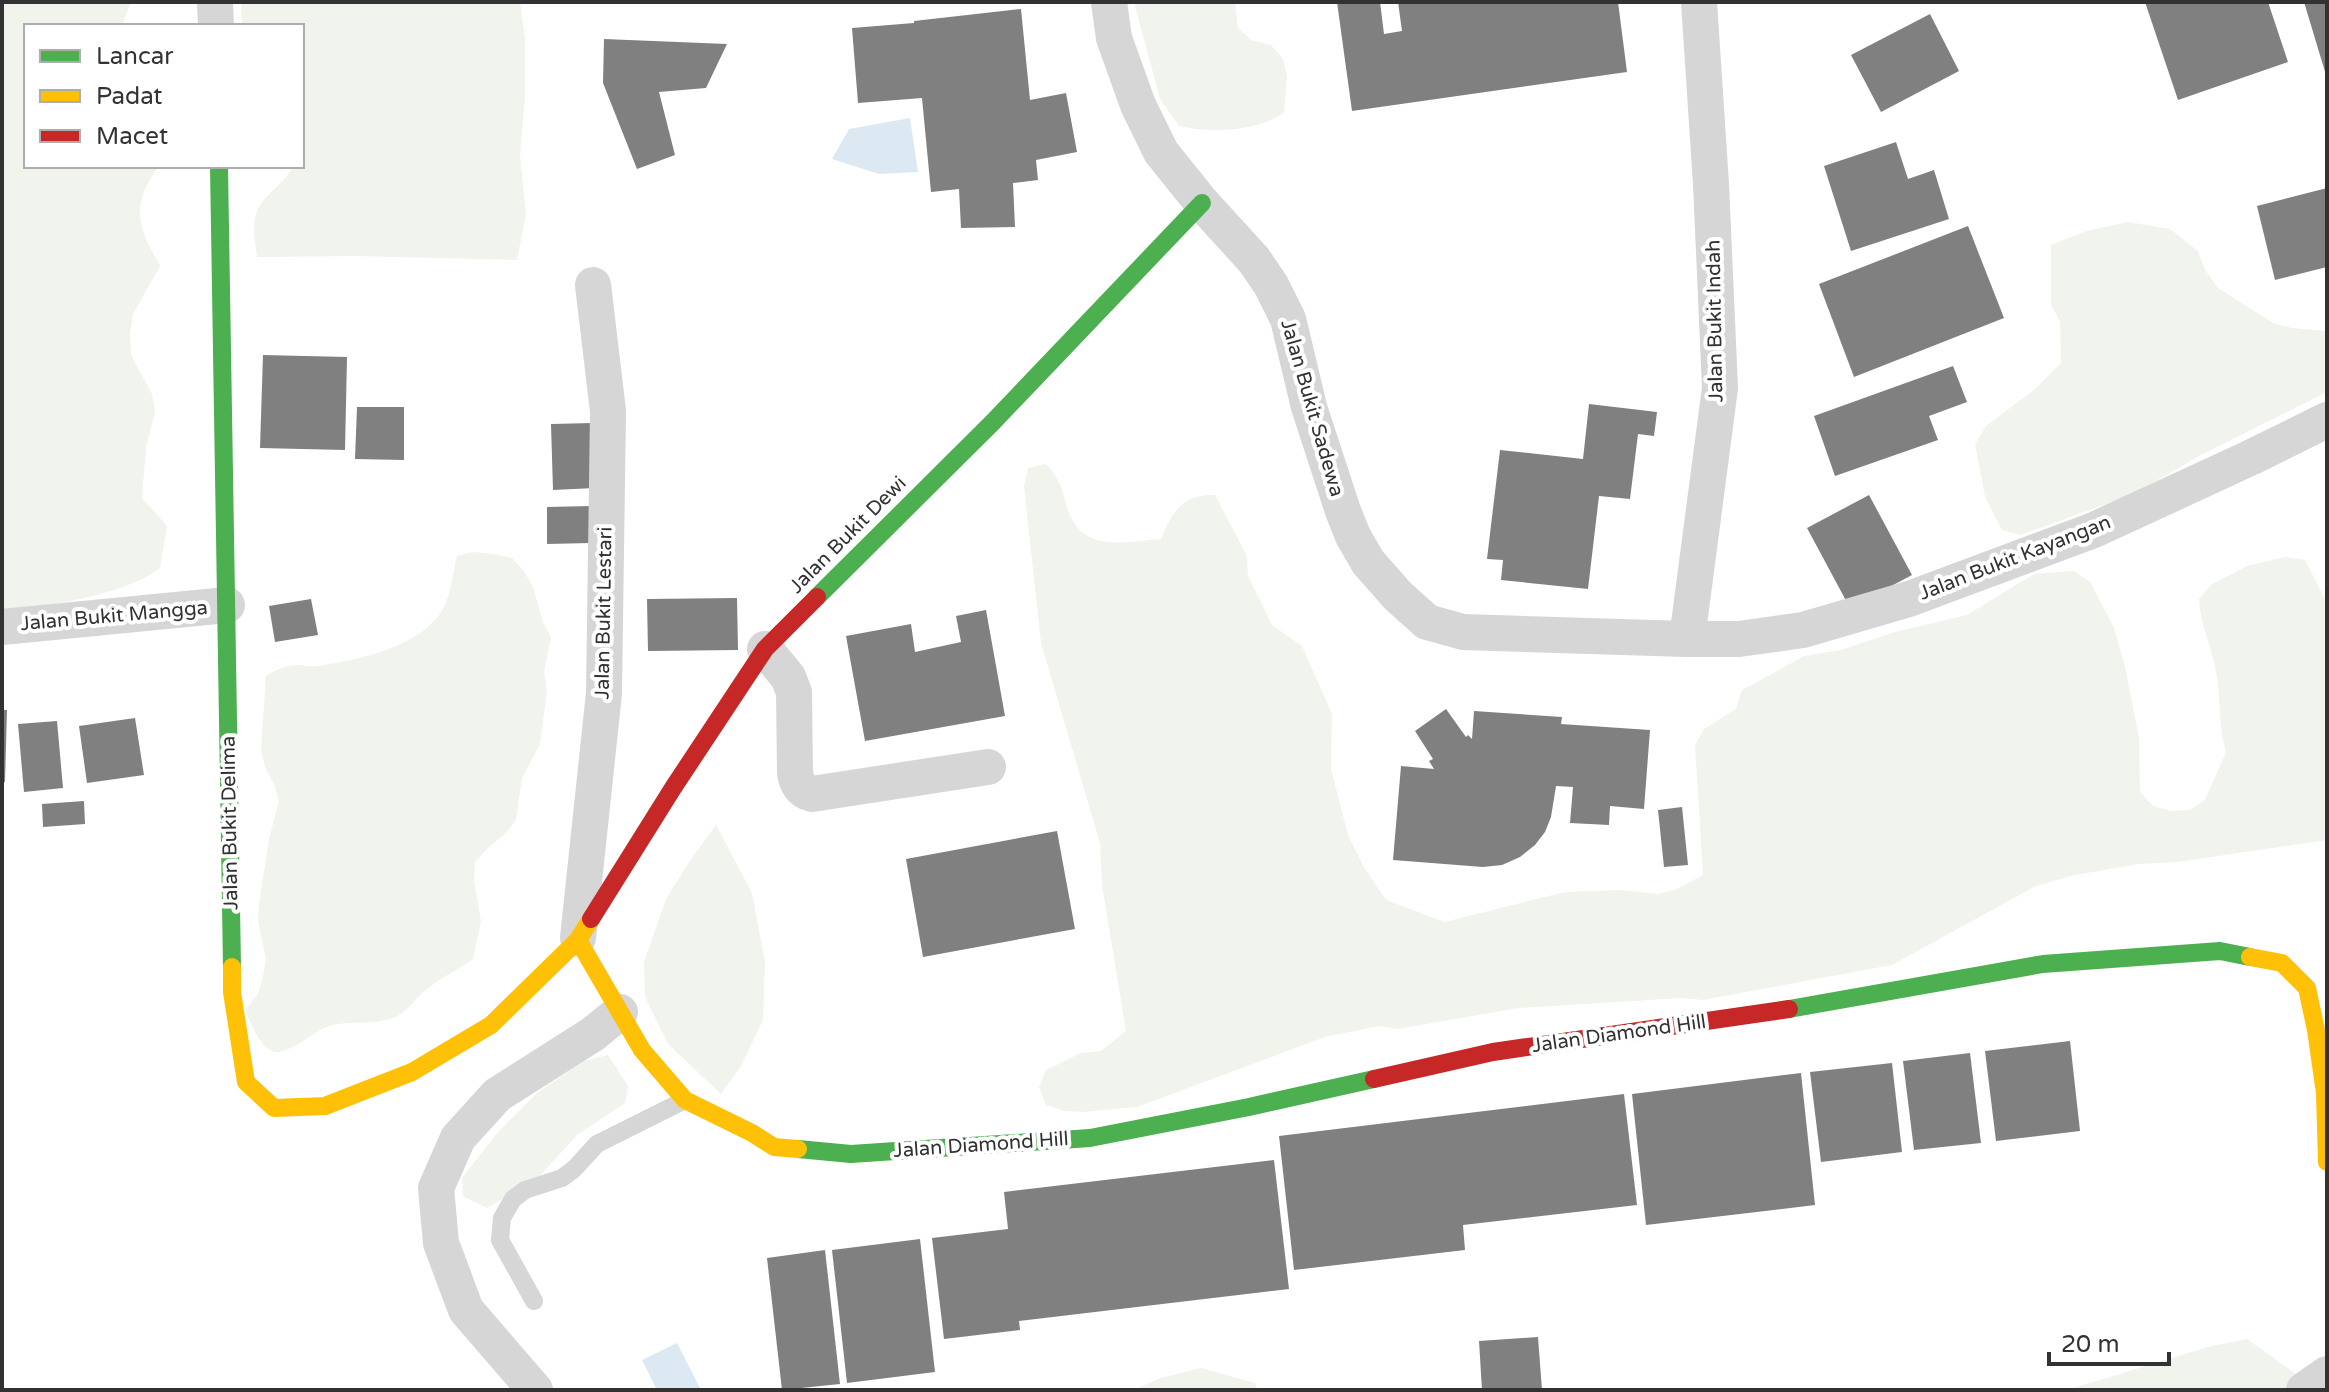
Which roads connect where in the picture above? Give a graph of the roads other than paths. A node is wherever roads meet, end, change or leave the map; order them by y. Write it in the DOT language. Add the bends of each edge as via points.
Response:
graph roads {
  1 [pos="215,2"];
  2 [pos="1109,2"];
  3 [pos="1699,2"];
  4 [pos="216,24"];
  5 [pos="219,168"];
  6 [pos="1202,203"];
  7 [pos="593,285"];
  8 [pos="2327,420"];
  9 [pos="227,605"];
  10 [pos="2,627"];
  11 [pos="1687,639"];
  12 [pos="765,649"];
  13 [pos="988,767"];
  14 [pos="578,940"];
  15 [pos="620,1012"];
  16 [pos="685,1100"];
  17 [pos="2327,1162"];
  18 [pos="534,1301"];
  19 [pos="2327,1374"];
  20 [pos="535,1390"];
  21 [pos="2304,1390"];
  1 -- 4 [label="street"];
  2 -- 6 [label="street, Jalan Bukit Sadewa" via="1114,38 1138,105 1161,152"];
  3 -- 11 [label="street, Jalan Bukit Indah" via="1720,388"];
  5 -- 9 [label="street, Jalan Bukit Delima"];
  6 -- 11 [label="street, Jalan Bukit Sadewa" via="1254,260 1288,319 1309,407 1353,536 1398,596 1427,622 1463,632"];
  6 -- 12 [label="street, Jalan Bukit Dewi"];
  7 -- 14 [label="street, Jalan Bukit Lestari" via="608,411 604,693"];
  8 -- 11 [label="street, Jalan Bukit Kayangan" via="2094,530 1909,599 1803,630 1739,639"];
  9 -- 10 [label="street, Jalan Bukit Mangga"];
  9 -- 14 [label="street, Jalan Bukit Delima" via="232,992 246,1082 274,1108 325,1106 412,1072 491,1025"];
  12 -- 13 [label="street" via="794,692 796,781 806,792"];
  12 -- 14 [label="street, Jalan Bukit Dewi"];
  14 -- 15 [label="street"];
  15 -- 16 [label="street" via="642,1050"];
  15 -- 20 [label="street" via="497,1095 458,1138 436,1188 441,1243 466,1310"];
  16 -- 17 [label="street, Jalan Diamond Hill" via="774,1147 851,1154 1090,1138 1493,1052 1766,1013 2043,964 2220,951 2282,963 2307,988 2325,1093"];
  16 -- 18 [label="lane" via="597,1144 562,1178 513,1199 502,1218 500,1240"];
  19 -- 21 [label="street"];
}
